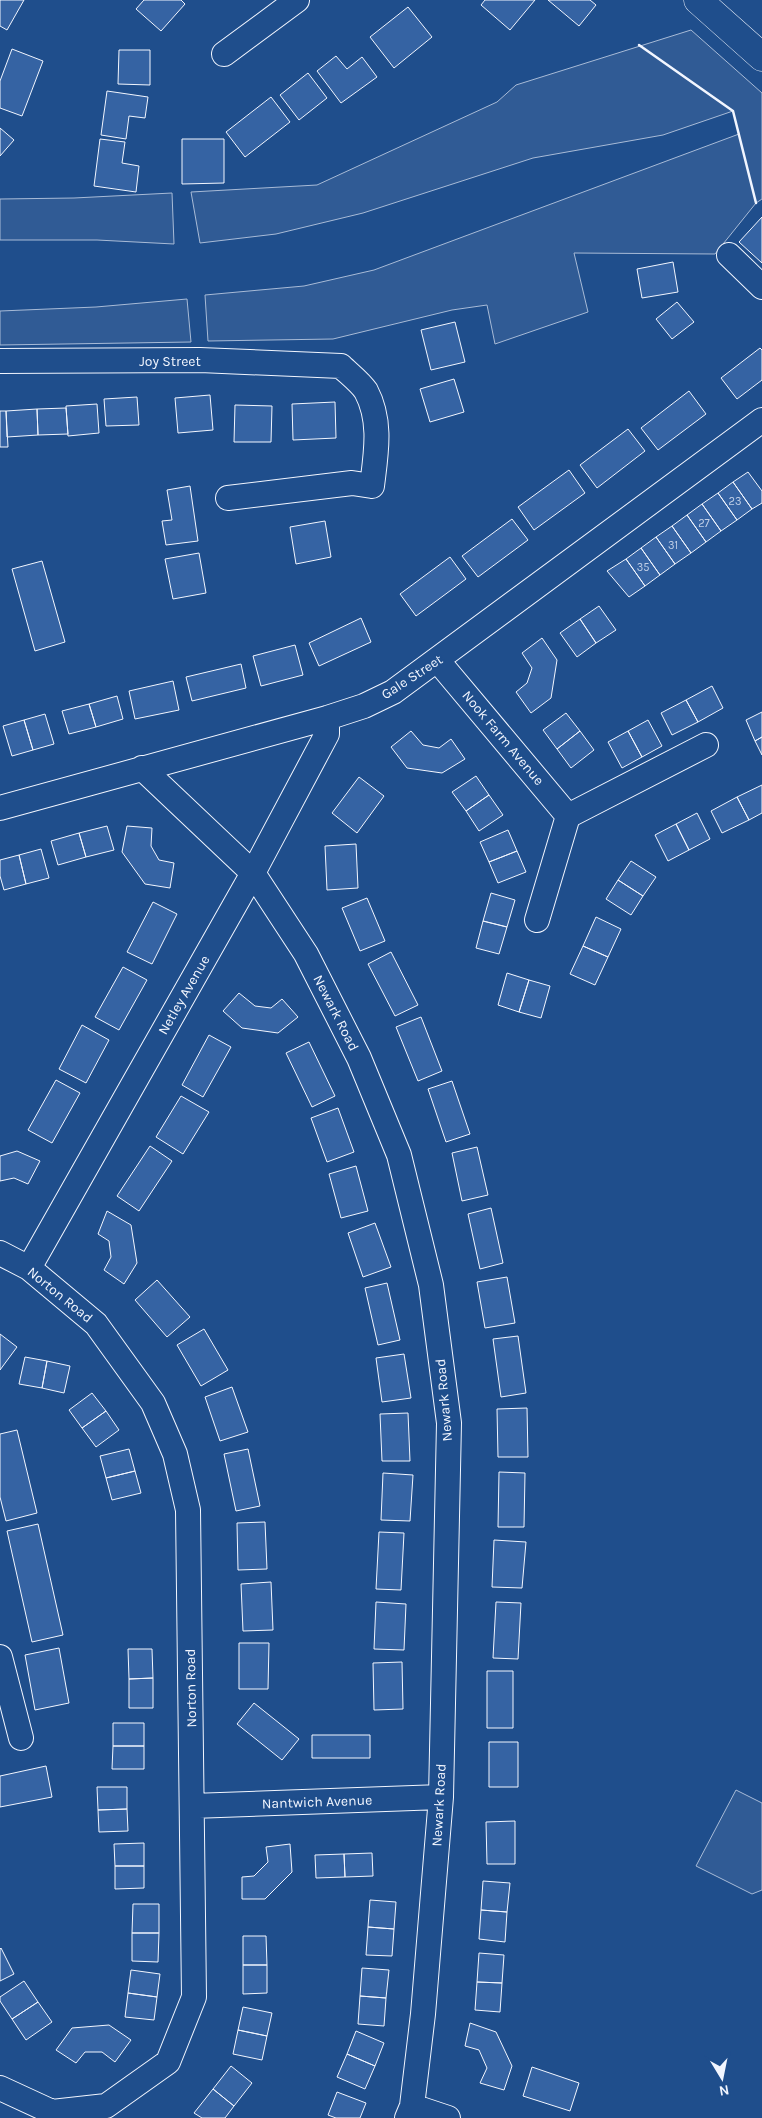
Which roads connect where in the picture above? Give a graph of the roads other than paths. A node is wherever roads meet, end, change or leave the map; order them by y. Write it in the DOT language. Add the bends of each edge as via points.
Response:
graph roads {
  1 [pos="298,0"];
  2 [pos="698,0"];
  3 [pos="224,54"];
  4 [pos="762,57"];
  5 [pos="728,255"];
  6 [pos="762,287"];
  7 [pos="0,361"];
  8 [pos="762,420"];
  9 [pos="228,498"];
  10 [pos="438,661"];
  11 [pos="327,718"];
  12 [pos="706,745"];
  13 [pos="142,768"];
  14 [pos="0,808"];
  15 [pos="568,816"];
  16 [pos="253,873"];
  17 [pos="537,920"];
  18 [pos="0,1253"];
  19 [pos="29,1268"];
  20 [pos="0,1656"];
  21 [pos="21,1738"];
  22 [pos="441,1797"];
  23 [pos="192,1806"];
  24 [pos="0,2088"];
  25 [pos="409,2112"];
  26 [pos="48,2115"];
  27 [pos="448,2118"];
  1 -- 3 [label="street"];
  2 -- 4 [label="main road"];
  5 -- 6 [label="street"];
  7 -- 9 [label="street, Joy Street" via="200,360 341,366 365,389 378,436 372,486 352,483"];
  8 -- 10 [label="street, Gale Street"];
  10 -- 11 [label="street, Gale Street" via="393,692"];
  10 -- 15 [label="street, Nook Farm Avenue"];
  11 -- 13 [label="street, Gale Street"];
  11 -- 16 [label="street, Netley Avenue" via="327,734"];
  12 -- 15 [label="street"];
  13 -- 14 [label="street, Gale Street"];
  13 -- 16 [label="street, Newark Road"];
  15 -- 17 [label="street"];
  16 -- 19 [label="street, Netley Avenue"];
  16 -- 22 [label="street, Newark Road" via="306,954 359,1058 399,1155 431,1285 449,1423"];
  18 -- 19 [label="street, Norton Road"];
  19 -- 23 [label="street, Norton Road" via="96,1324 153,1403 175,1454 188,1510"];
  20 -- 21 [label="street"];
  22 -- 23 [label="street, Nantwich Avenue"];
  22 -- 25 [label="street, Newark Road" via="423,2014"];
  23 -- 26 [label="street, Norton Road" via="194,1997 168,2062 106,2106"];
  24 -- 26 [label="street"];
  25 -- 27 [label="street"];
}
